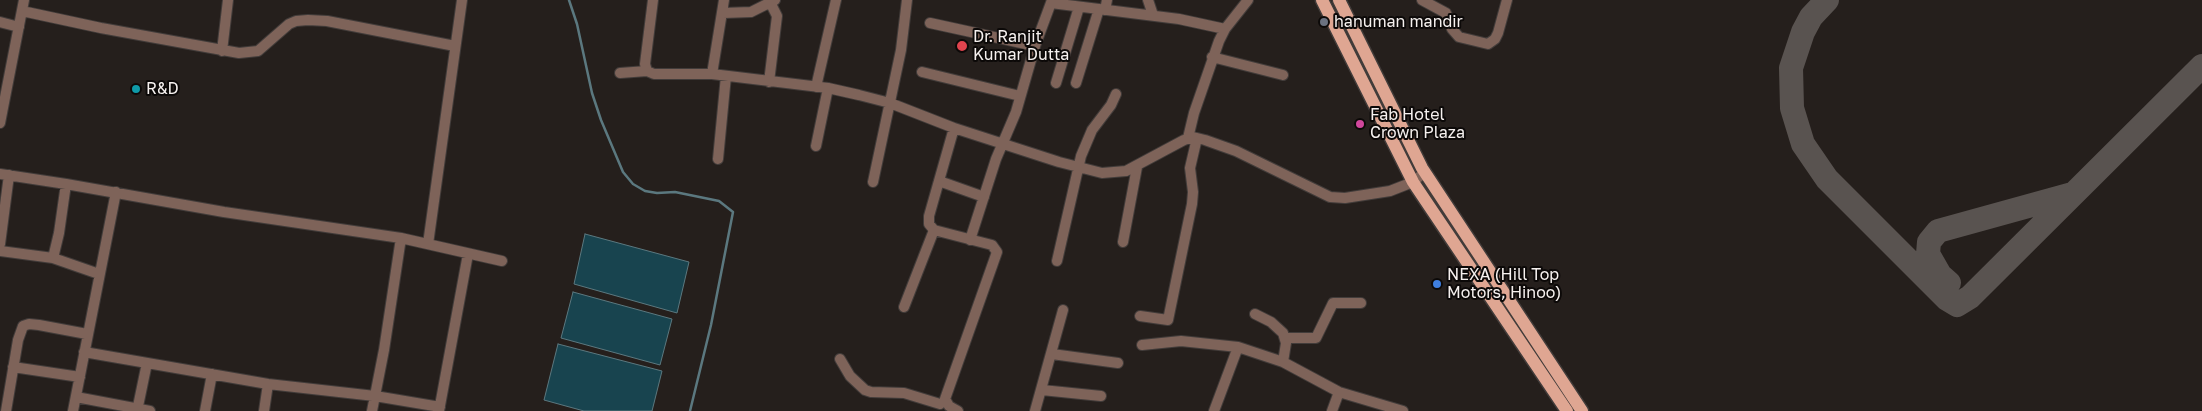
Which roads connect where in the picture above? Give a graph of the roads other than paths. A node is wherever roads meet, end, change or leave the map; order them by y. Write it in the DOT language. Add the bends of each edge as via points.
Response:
graph roads {
  1 [pos="228,0"];
  2 [pos="462,0"];
  3 [pos="654,0"];
  4 [pos="724,0"];
  5 [pos="836,0"];
  6 [pos="907,0"];
  7 [pos="1148,0"];
  8 [pos="1248,0"];
  9 [pos="1322,0"];
  10 [pos="1339,0"];
  11 [pos="1422,0"];
  12 [pos="1507,0"];
  13 [pos="772,1"];
  14 [pos="1051,2"];
  15 [pos="23,5"];
  16 [pos="1099,6"];
  17 [pos="1079,7"];
  18 [pos="722,13"];
  19 [pos="1153,15"];
  20 [pos="0,22"];
  21 [pos="930,23"];
  22 [pos="19,27"];
  23 [pos="1225,29"];
  24 [pos="455,46"];
  25 [pos="1035,46"];
  26 [pos="222,50"];
  27 [pos="1212,57"];
  28 [pos="647,71"];
  29 [pos="922,72"];
  30 [pos="620,73"];
  31 [pos="712,74"];
  32 [pos="1283,75"];
  33 [pos="726,76"];
  34 [pos="769,82"];
  35 [pos="1056,83"];
  36 [pos="1076,83"];
  37 [pos="816,87"];
  38 [pos="828,88"];
  39 [pos="1116,94"];
  40 [pos="1020,96"];
  41 [pos="890,103"];
  42 [pos="0,123"];
  43 [pos="954,128"];
  44 [pos="1193,138"];
  45 [pos="1002,143"];
  46 [pos="816,146"];
  47 [pos="718,159"];
  48 [pos="1137,167"];
  49 [pos="1078,168"];
  50 [pos="1425,172"];
  51 [pos="4,175"];
  52 [pos="939,181"];
  53 [pos="873,182"];
  54 [pos="1413,182"];
  55 [pos="66,184"];
  56 [pos="116,192"];
  57 [pos="984,197"];
  58 [pos="934,230"];
  59 [pos="401,238"];
  60 [pos="970,240"];
  61 [pos="1123,242"];
  62 [pos="0,244"];
  63 [pos="428,244"];
  64 [pos="0,251"];
  65 [pos="468,254"];
  66 [pos="53,258"];
  67 [pos="502,261"];
  68 [pos="1057,261"];
  69 [pos="99,274"];
  70 [pos="1361,303"];
  71 [pos="904,307"];
  72 [pos="1063,310"];
  73 [pos="1255,314"];
  74 [pos="1140,316"];
  75 [pos="87,334"];
  76 [pos="1286,338"];
  77 [pos="1142,345"];
  78 [pos="1238,347"];
  79 [pos="84,352"];
  80 [pos="1052,354"];
  81 [pos="840,359"];
  82 [pos="1283,362"];
  83 [pos="146,363"];
  84 [pos="1118,363"];
  85 [pos="13,367"];
  86 [pos="212,374"];
  87 [pos="80,377"];
  88 [pos="268,384"];
  89 [pos="1042,390"];
  90 [pos="1339,392"];
  91 [pos="375,396"];
  92 [pos="1101,396"];
  93 [pos="76,397"];
  94 [pos="940,406"];
  95 [pos="439,409"];
  96 [pos="138,410"];
  97 [pos="6,411"];
  98 [pos="73,411"];
  99 [pos="150,411"];
  100 [pos="205,411"];
  101 [pos="264,411"];
  102 [pos="372,411"];
  103 [pos="958,411"];
  104 [pos="1035,411"];
  105 [pos="1214,411"];
  106 [pos="1332,411"];
  107 [pos="1403,411"];
  108 [pos="1567,411"];
  109 [pos="1582,411"];
  1 -- 26 [label="street"];
  2 -- 24 [label="street"];
  3 -- 28 [label="street" via="645,58"];
  4 -- 18 [label="street"];
  5 -- 37 [label="street"];
  6 -- 41 [label="street"];
  7 -- 19 [label="street"];
  8 -- 23 [label="street"];
  9 -- 54 [label="main road"];
  10 -- 50 [label="main road" via="1388,104"];
  11 -- 12 [label="street" via="1446,13 1459,37 1488,44 1498,33"];
  13 -- 18 [label="street" via="751,12"];
  13 -- 34 [label="street" via="777,16"];
  14 -- 17 [label="street"];
  14 -- 25 [label="street"];
  15 -- 22 [label="street"];
  15 -- 26 [label="street"];
  16 -- 17 [label="street"];
  16 -- 19 [label="street"];
  16 -- 36 [label="street"];
  17 -- 35 [label="street"];
  18 -- 31 [label="street"];
  19 -- 23 [label="street"];
  20 -- 22 [label="street"];
  21 -- 25 [label="street"];
  22 -- 42 [label="street"];
  23 -- 27 [label="street"];
  24 -- 26 [label="street" via="308,20 289,24 258,51"];
  24 -- 63 [label="street"];
  25 -- 40 [label="street"];
  27 -- 32 [label="street"];
  27 -- 44 [label="street"];
  28 -- 30 [label="street"];
  28 -- 31 [label="street" via="654,74"];
  29 -- 40 [label="street"];
  31 -- 33 [label="street"];
  33 -- 34 [label="street"];
  33 -- 47 [label="street"];
  34 -- 37 [label="street"];
  37 -- 38 [label="street"];
  38 -- 41 [label="street"];
  38 -- 46 [label="street"];
  39 -- 49 [label="street" via="1092,130"];
  40 -- 45 [label="street"];
  41 -- 43 [label="street"];
  41 -- 53 [label="street"];
  43 -- 45 [label="street"];
  43 -- 52 [label="street"];
  44 -- 48 [label="street"];
  44 -- 54 [label="street" via="1253,158 1330,197 1376,194"];
  44 -- 74 [label="street" via="1190,168 1192,204 1168,320"];
  45 -- 49 [label="street"];
  45 -- 57 [label="street"];
  48 -- 49 [label="street" via="1118,173"];
  48 -- 61 [label="street"];
  49 -- 68 [label="street"];
  50 -- 54 [label="street"];
  50 -- 109 [label="main road"];
  51 -- 55 [label="street"];
  51 -- 62 [label="street"];
  52 -- 57 [label="street"];
  52 -- 58 [label="street" via="928,220"];
  54 -- 108 [label="main road"];
  55 -- 56 [label="street"];
  55 -- 66 [label="street"];
  56 -- 59 [label="street" via="224,212"];
  56 -- 69 [label="street"];
  57 -- 60 [label="street"];
  58 -- 60 [label="street"];
  58 -- 71 [label="street"];
  59 -- 63 [label="street"];
  59 -- 91 [label="street"];
  60 -- 94 [label="street" via="992,246 997,252"];
  63 -- 65 [label="street"];
  64 -- 66 [label="street"];
  65 -- 67 [label="street"];
  65 -- 95 [label="street"];
  66 -- 69 [label="street"];
  69 -- 75 [label="street"];
  70 -- 76 [label="street" via="1332,303 1316,338"];
  72 -- 80 [label="street"];
  73 -- 76 [label="street" via="1279,328"];
  75 -- 79 [label="street"];
  75 -- 85 [label="street" via="25,325 20,329"];
  76 -- 82 [label="street"];
  77 -- 78 [label="street" via="1181,341"];
  78 -- 82 [label="street"];
  78 -- 105 [label="street"];
  79 -- 83 [label="street"];
  79 -- 87 [label="street"];
  80 -- 84 [label="street"];
  80 -- 89 [label="street"];
  81 -- 94 [label="street" via="850,376 865,390 904,394"];
  82 -- 90 [label="street"];
  83 -- 86 [label="street"];
  83 -- 96 [label="street"];
  85 -- 87 [label="street"];
  85 -- 97 [label="street"];
  86 -- 88 [label="street"];
  86 -- 100 [label="street"];
  87 -- 93 [label="street"];
  88 -- 91 [label="street"];
  88 -- 101 [label="street"];
  89 -- 92 [label="street"];
  89 -- 104 [label="street"];
  90 -- 106 [label="street"];
  90 -- 107 [label="street"];
  91 -- 95 [label="street"];
  91 -- 102 [label="street"];
  93 -- 96 [label="street"];
  93 -- 98 [label="street"];
  94 -- 103 [label="street"];
  96 -- 99 [label="street"];
}
